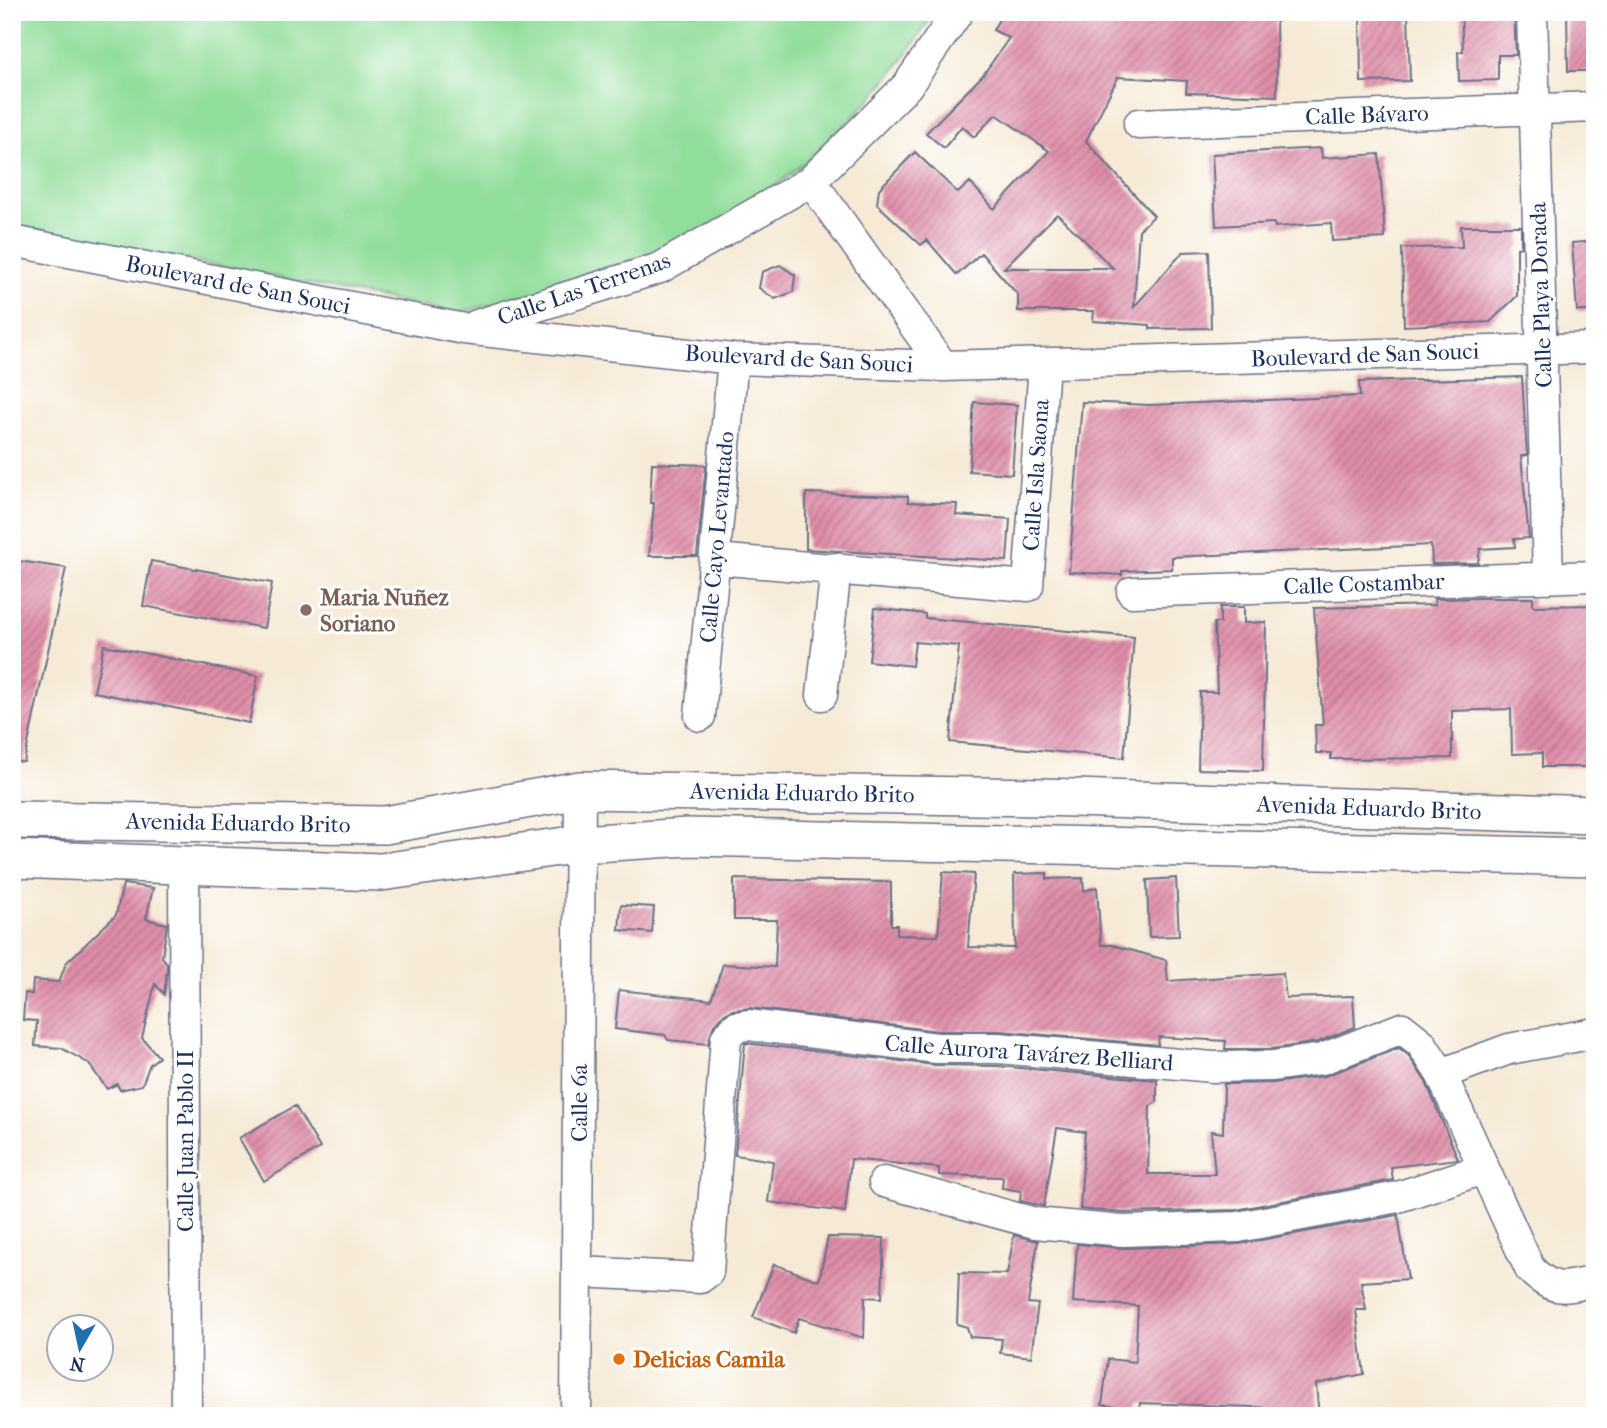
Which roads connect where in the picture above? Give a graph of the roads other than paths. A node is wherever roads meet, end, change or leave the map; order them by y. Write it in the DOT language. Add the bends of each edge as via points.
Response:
graph roads {
  1 [pos="958,12"];
  2 [pos="1532,12"];
  3 [pos="1595,107"];
  4 [pos="1535,109"];
  5 [pos="1139,124"];
  6 [pos="811,181"];
  7 [pos="12,241"];
  8 [pos="464,329"];
  9 [pos="1595,348"];
  10 [pos="1543,350"];
  11 [pos="733,359"];
  12 [pos="1044,364"];
  13 [pos="943,366"];
  14 [pos="716,559"];
  15 [pos="836,568"];
  16 [pos="1595,576"];
  17 [pos="1548,578"];
  18 [pos="1132,592"];
  19 [pos="822,695"];
  20 [pos="700,716"];
  21 [pos="580,790"];
  22 [pos="1595,816"];
  23 [pos="12,820"];
  24 [pos="580,844"];
  25 [pos="1595,857"];
  26 [pos="12,859"];
  27 [pos="184,866"];
  28 [pos="1595,1033"];
  29 [pos="1441,1074"];
  30 [pos="1483,1169"];
  31 [pos="884,1182"];
  32 [pos="579,1272"];
  33 [pos="1595,1281"];
  34 [pos="186,1416"];
  35 [pos="576,1416"];
  1 -- 6 [label="street, Calle Las Terrenas" via="907,86"];
  2 -- 4 [label="street, Calle Playa Dorada"];
  3 -- 4 [label="street, Calle Bávaro"];
  4 -- 5 [label="street, Calle Bávaro"];
  4 -- 10 [label="street, Calle Playa Dorada"];
  6 -- 8 [label="street, Calle Las Terrenas" via="660,268"];
  6 -- 13 [label="street"];
  7 -- 8 [label="street, Boulevard de San Souci"];
  8 -- 11 [label="street, Boulevard de San Souci"];
  9 -- 10 [label="street, Boulevard de San Souci"];
  10 -- 12 [label="street, Boulevard de San Souci"];
  10 -- 17 [label="street, Calle Playa Dorada"];
  11 -- 13 [label="street, Boulevard de San Souci"];
  11 -- 14 [label="street, Calle Cayo Levantado"];
  12 -- 13 [label="street, Boulevard de San Souci"];
  12 -- 15 [label="street, Calle Isla Saona" via="1028,586"];
  14 -- 15 [label="street"];
  14 -- 20 [label="street, Calle Cayo Levantado"];
  15 -- 19 [label="street"];
  16 -- 17 [label="street, Calle Costambar"];
  17 -- 18 [label="street, Calle Costambar"];
  21 -- 22 [label="street, Avenida Eduardo Brito" via="1029,797"];
  21 -- 23 [label="street, Avenida Eduardo Brito" via="385,825"];
  21 -- 24 [label="street, Calle 6a"];
  24 -- 25 [label="street, Avenida Eduardo Brito" via="688,837"];
  24 -- 27 [label="street, Avenida Eduardo Brito" via="381,872"];
  24 -- 32 [label="street, Calle 6a"];
  26 -- 27 [label="street, Avenida Eduardo Brito"];
  27 -- 34 [label="street, Calle Juan Pablo II"];
  28 -- 29 [label="street" via="1509,1049"];
  29 -- 30 [label="street, Calle Aurora Tavárez Belliard"];
  29 -- 32 [label="street, Calle Aurora Tavárez Belliard" via="1421,1043 1402,1028 1322,1059 1213,1067 998,1048 937,1048 736,1027 726,1038 708,1272 700,1278"];
  30 -- 31 [label="street" via="1398,1197 1238,1227 1123,1231 1035,1223"];
  30 -- 33 [label="street, Calle Aurora Tavárez Belliard" via="1530,1269 1561,1289"];
  32 -- 35 [label="street, Calle 6a"];
}
